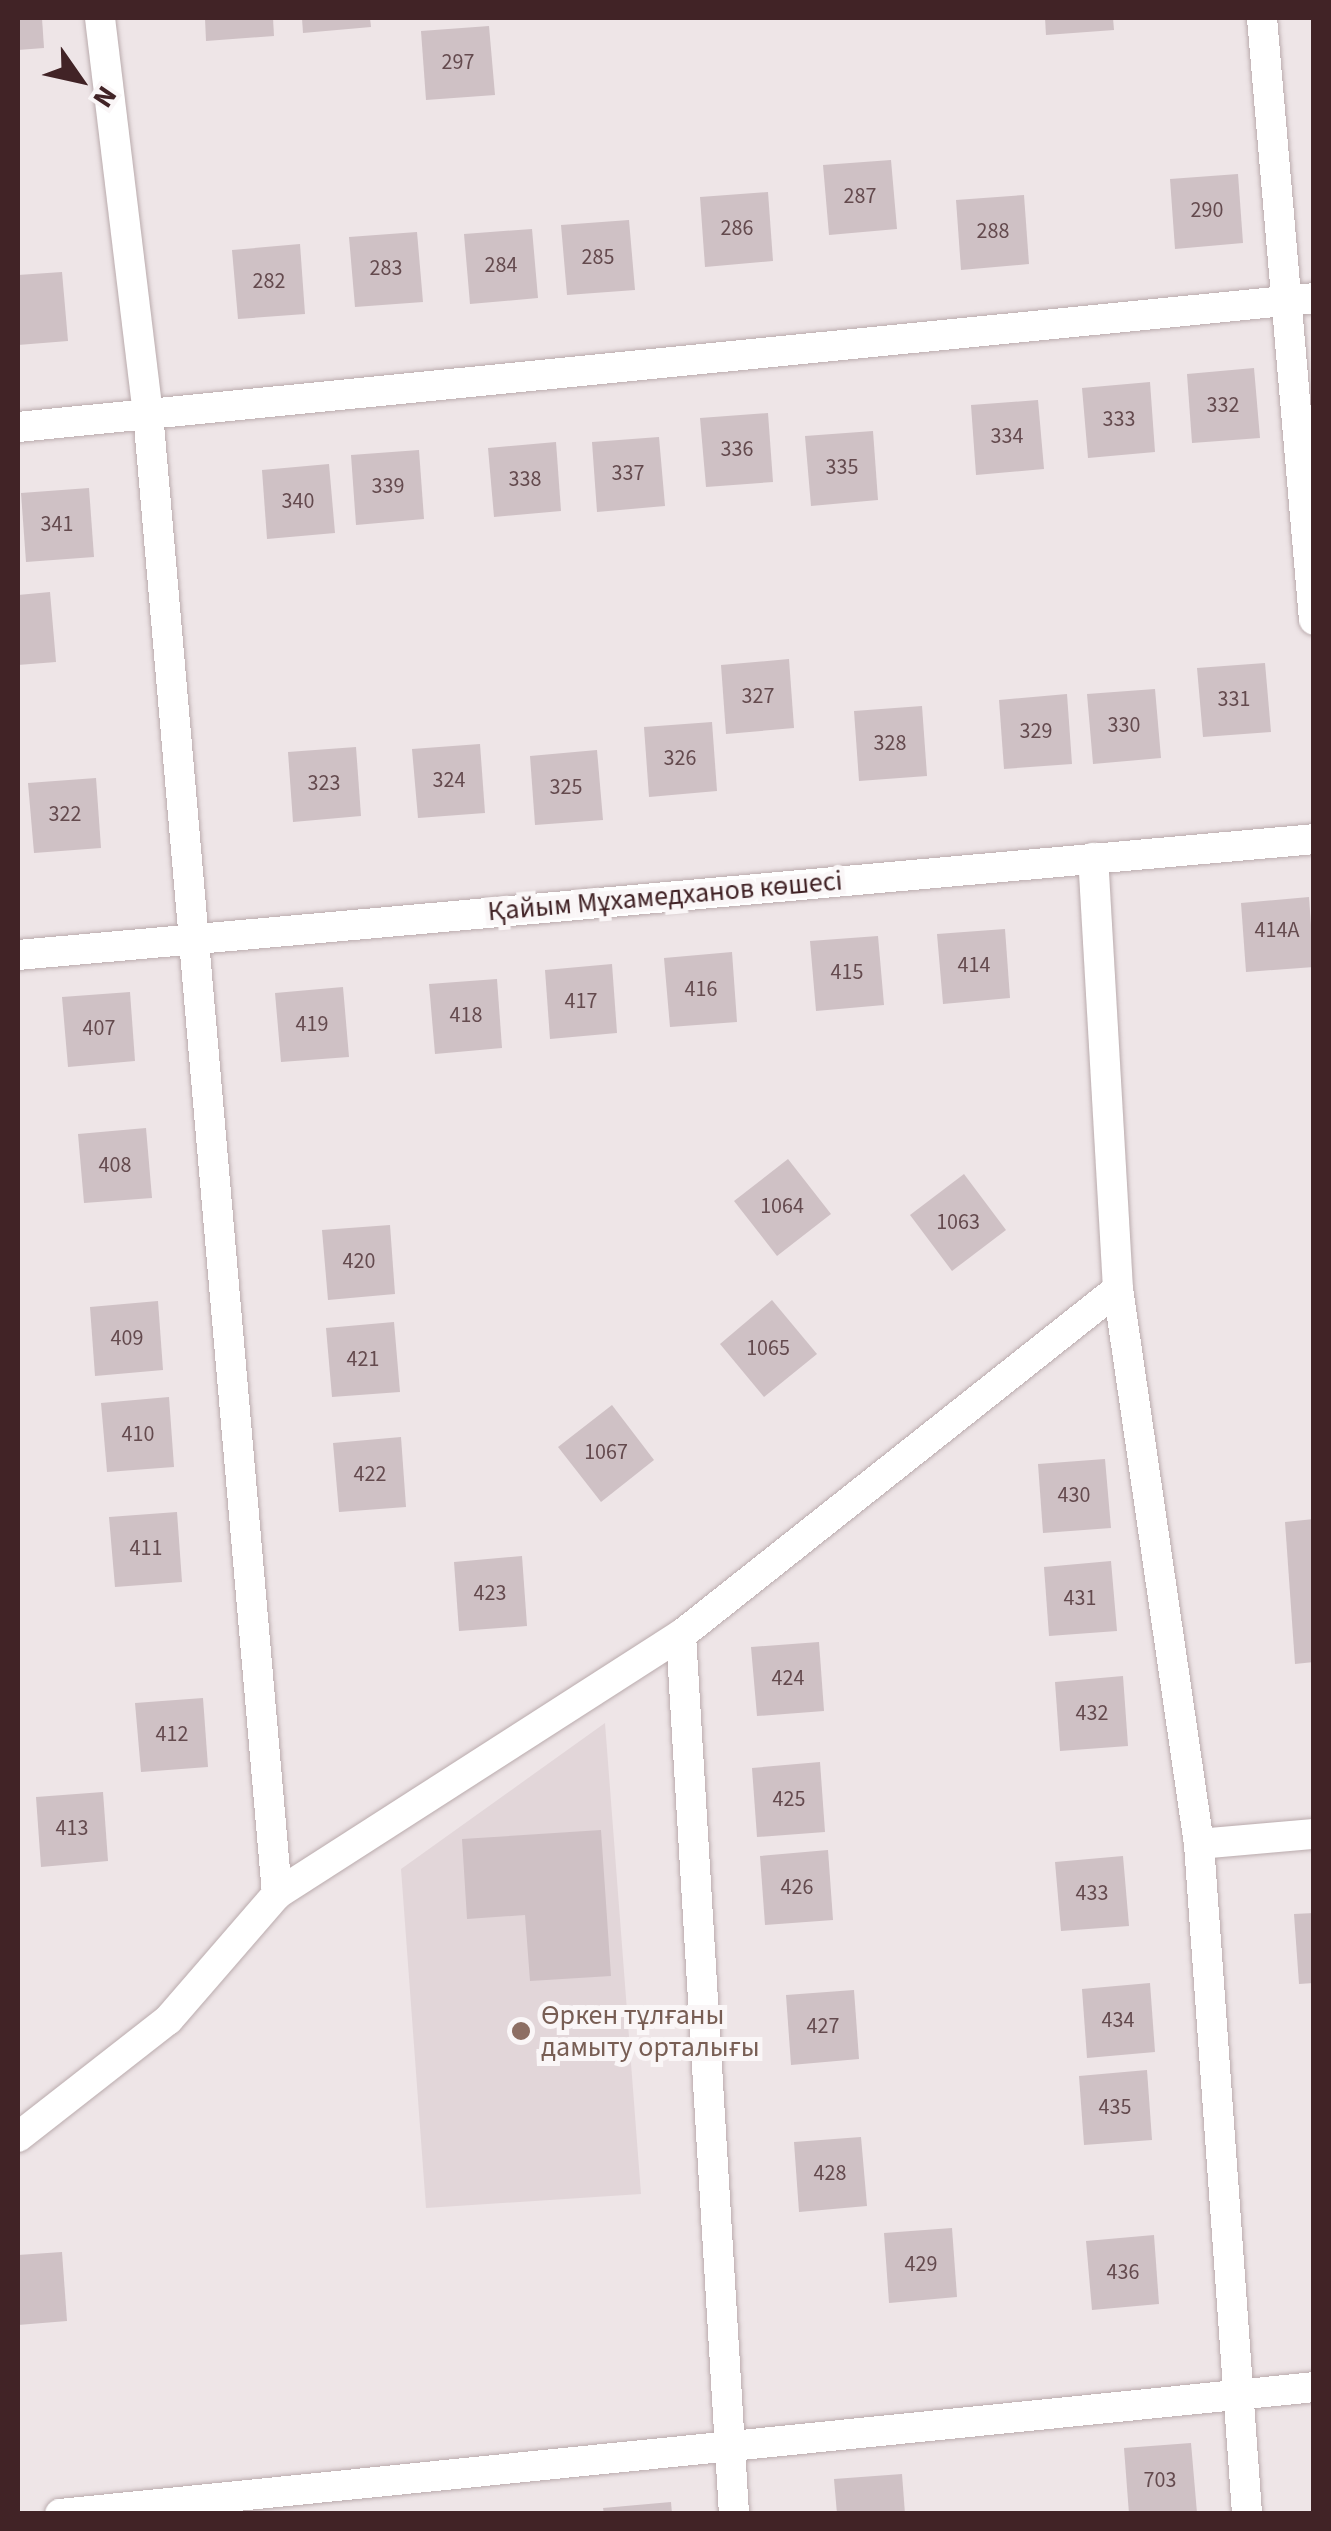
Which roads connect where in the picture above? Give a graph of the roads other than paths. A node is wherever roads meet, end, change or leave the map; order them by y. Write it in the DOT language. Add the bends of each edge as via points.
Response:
graph roads {
  1 [pos="100,18"];
  2 [pos="1262,18"];
  3 [pos="1300,299"];
  4 [pos="148,413"];
  5 [pos="18,427"];
  6 [pos="1314,620"];
  7 [pos="1314,838"];
  8 [pos="1093,858"];
  9 [pos="191,939"];
  10 [pos="18,954"];
  11 [pos="1118,1290"];
  12 [pos="681,1635"];
  13 [pos="1314,1834"];
  14 [pos="1199,1844"];
  15 [pos="277,1894"];
  16 [pos="18,2137"];
  17 [pos="1314,2388"];
  18 [pos="1236,2395"];
  19 [pos="729,2446"];
  20 [pos="205,2506"];
  21 [pos="60,2514"];
  22 [pos="734,2514"];
  23 [pos="1247,2514"];
  1 -- 4 [label="street"];
  2 -- 3 [label="street"];
  3 -- 4 [label="street"];
  3 -- 6 [label="street"];
  4 -- 5 [label="street"];
  4 -- 9 [label="street"];
  7 -- 8 [label="street, Қайым Мұхамедханов көшесі"];
  8 -- 9 [label="street, Қайым Мұхамедханов көшесі"];
  8 -- 11 [label="street"];
  9 -- 10 [label="street, Қайым Мұхамедханов көшесі"];
  9 -- 15 [label="street"];
  11 -- 12 [label="street"];
  11 -- 14 [label="street"];
  12 -- 15 [label="street"];
  12 -- 19 [label="street"];
  13 -- 14 [label="street"];
  14 -- 18 [label="street"];
  15 -- 16 [label="street" via="168,2020"];
  17 -- 18 [label="street"];
  18 -- 19 [label="street"];
  18 -- 23 [label="street"];
  19 -- 20 [label="street"];
  19 -- 22 [label="street"];
  20 -- 21 [label="street"];
}
